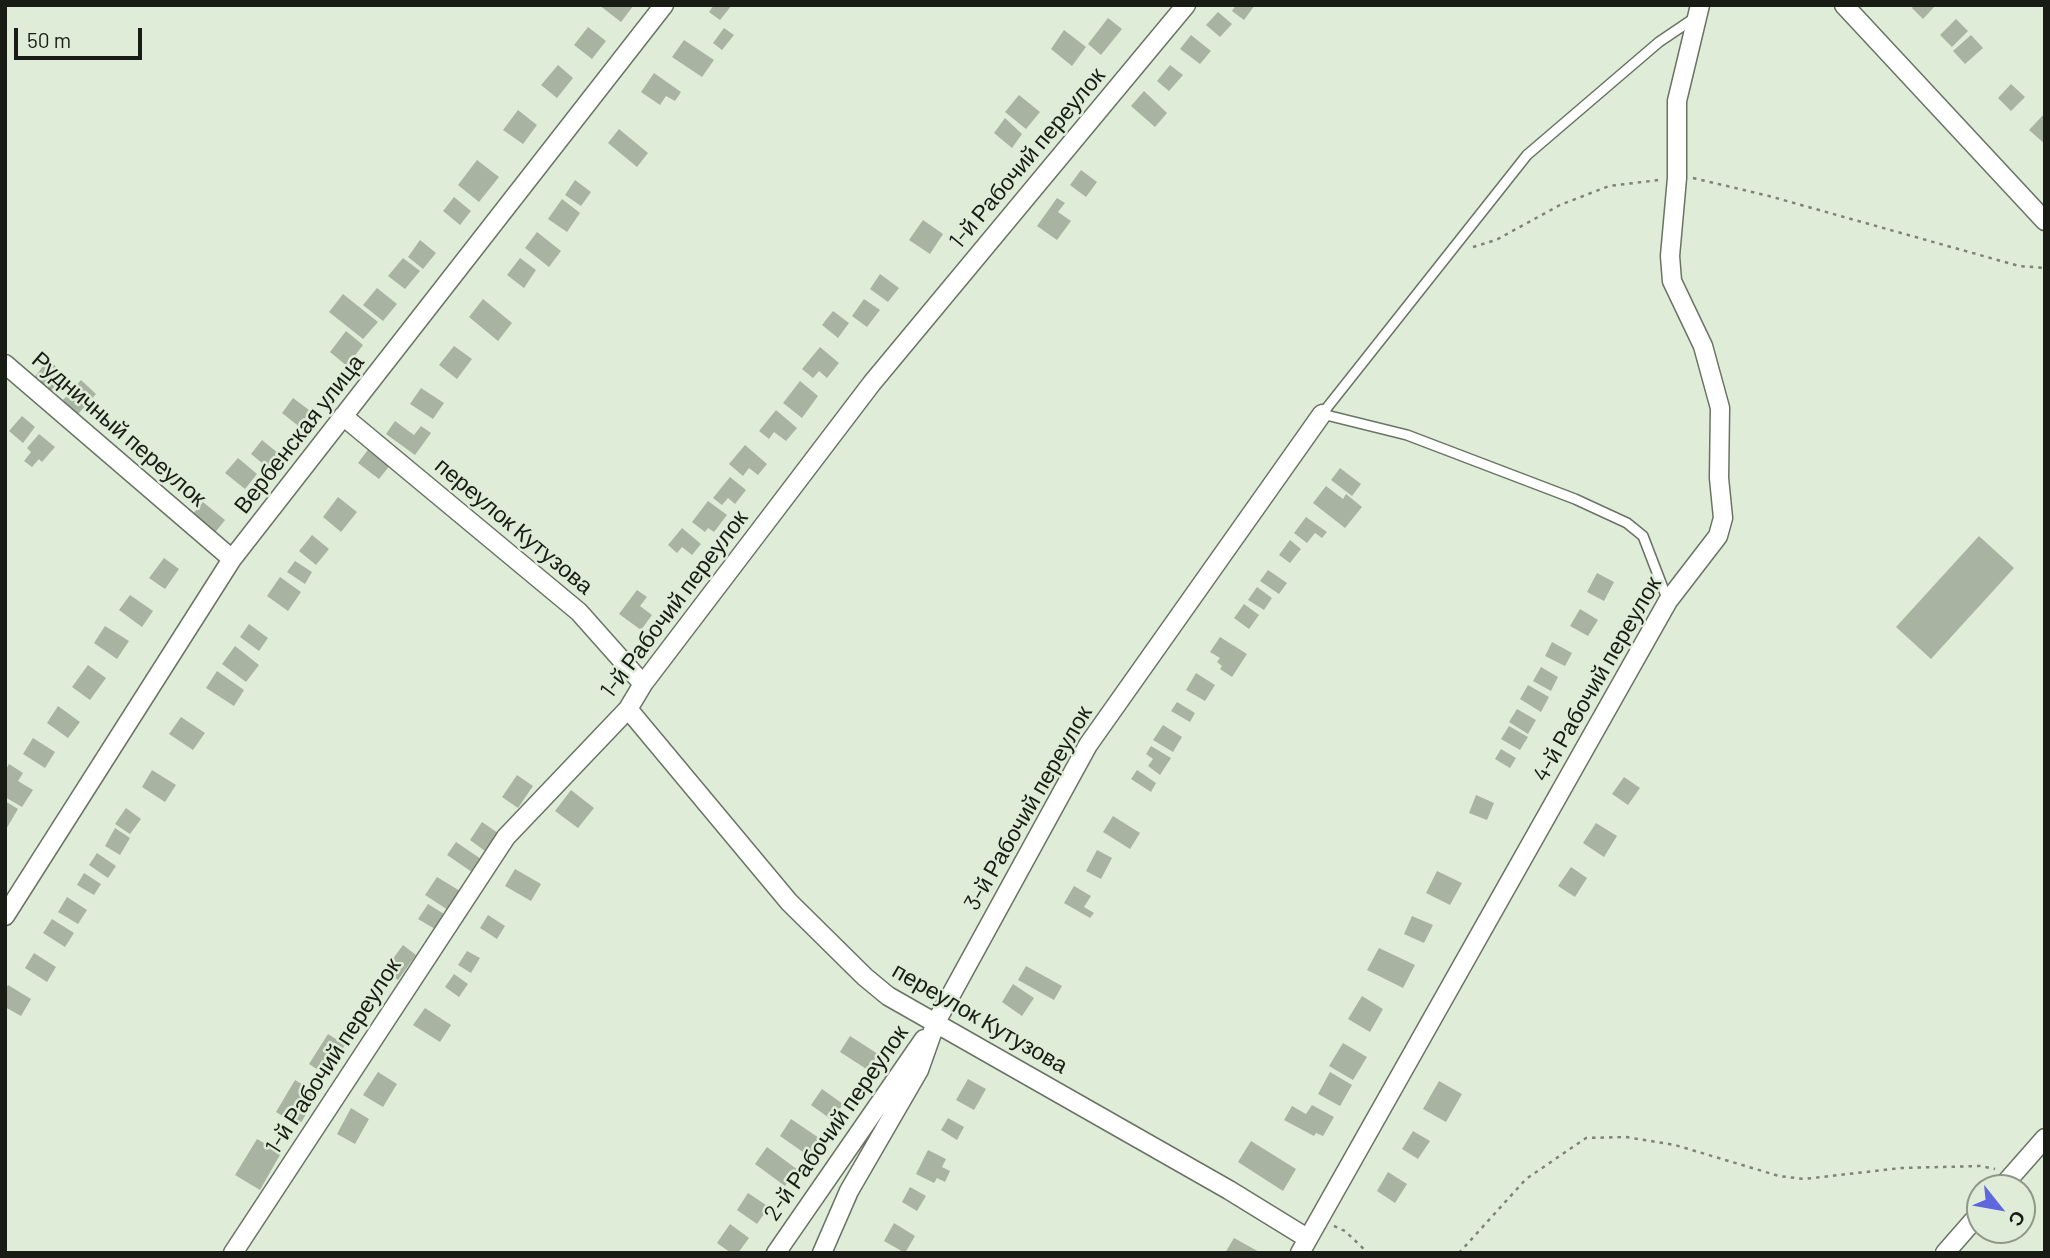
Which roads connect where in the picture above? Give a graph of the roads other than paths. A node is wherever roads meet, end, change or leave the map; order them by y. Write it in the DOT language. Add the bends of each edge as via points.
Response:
graph roads {
  1 [pos="664,5"];
  2 [pos="1185,5"];
  3 [pos="1844,5"];
  4 [pos="1699,10"];
  5 [pos="2045,221"];
  6 [pos="5,364"];
  7 [pos="1322,414"];
  8 [pos="343,416"];
  9 [pos="232,559"];
  10 [pos="1668,601"];
  11 [pos="643,684"];
  12 [pos="628,709"];
  13 [pos="5,916"];
  14 [pos="936,1022"];
  15 [pos="2045,1138"];
  16 [pos="2014,1174"];
  17 [pos="1966,1229"];
  18 [pos="1304,1245"];
  19 [pos="233,1253"];
  20 [pos="776,1253"];
  21 [pos="822,1253"];
  22 [pos="1945,1253"];
  1 -- 8 [label="street, Вербенская улица"];
  2 -- 11 [label="street, 1-й Рабочий переулок" via="872,383"];
  3 -- 5 [label="street"];
  4 -- 7 [label="lane" via="1527,155"];
  4 -- 10 [label="street, 4-й Рабочий переулок" via="1677,101 1670,256 1672,281 1703,346 1720,408 1723,519 1718,536"];
  6 -- 9 [label="street, Рудничный переулок"];
  7 -- 10 [label="lane" via="1407,435 1627,523 1643,536"];
  7 -- 14 [label="street, 3-й Рабочий переулок" via="1088,745"];
  8 -- 9 [label="street, Вербенская улица"];
  8 -- 11 [label="street, переулок Кутузова" via="579,612"];
  9 -- 13 [label="street, Вербенская улица"];
  10 -- 18 [label="street, 4-й Рабочий переулок"];
  11 -- 12 [label="street, 1-й Рабочий переулок"];
  12 -- 14 [label="street, переулок Кутузова" via="789,902 881,990"];
  12 -- 19 [label="street, 1-й Рабочий переулок" via="506,837"];
  14 -- 18 [label="street, переулок Кутузова" via="1229,1190"];
  14 -- 20 [label="street, 2-й Рабочий переулок"];
  14 -- 21 [label="street, 3-й Рабочий переулок" via="919,1070 849,1191"];
  15 -- 16 [label="street"];
  17 -- 22 [label="street"];
}
